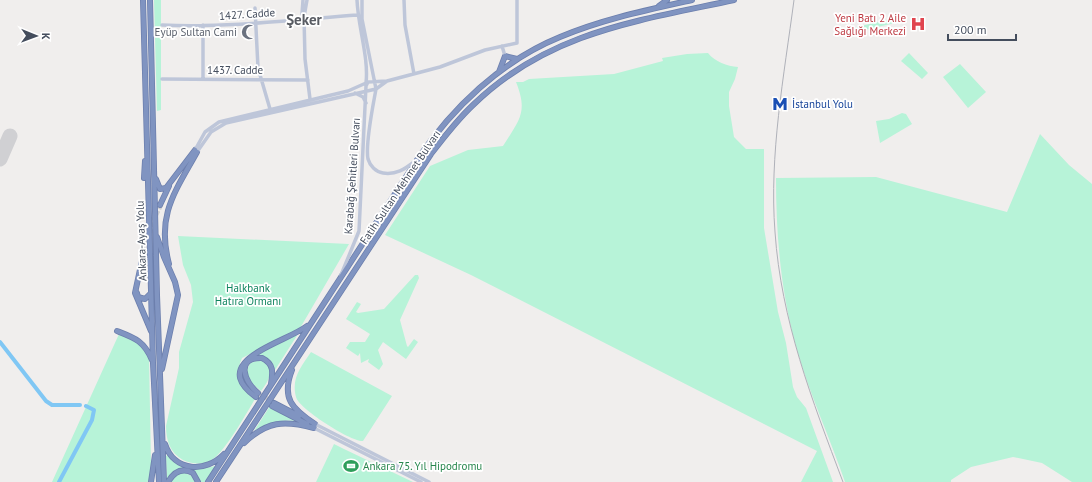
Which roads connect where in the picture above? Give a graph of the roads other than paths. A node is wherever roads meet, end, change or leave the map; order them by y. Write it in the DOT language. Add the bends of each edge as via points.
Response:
graph roads {
  1 [pos="143,0"];
  2 [pos="150,0"];
  3 [pos="303,0"];
  4 [pos="307,0"];
  5 [pos="357,0"];
  6 [pos="362,0"];
  7 [pos="404,0"];
  8 [pos="517,0"];
  9 [pos="667,0"];
  10 [pos="692,0"];
  11 [pos="734,0"];
  12 [pos="255,8"];
  13 [pos="658,8"];
  14 [pos="357,15"];
  15 [pos="304,18"];
  16 [pos="256,23"];
  17 [pos="162,25"];
  18 [pos="203,25"];
  19 [pos="502,46"];
  20 [pos="505,56"];
  21 [pos="517,59"];
  22 [pos="498,73"];
  23 [pos="414,74"];
  24 [pos="162,79"];
  25 [pos="202,79"];
  26 [pos="260,79"];
  27 [pos="308,80"];
  28 [pos="375,81"];
  29 [pos="387,81"];
  30 [pos="366,83"];
  31 [pos="376,89"];
  32 [pos="367,90"];
  33 [pos="354,93"];
  34 [pos="310,99"];
  35 [pos="366,104"];
  36 [pos="270,110"];
  37 [pos="147,137"];
  38 [pos="196,151"];
  39 [pos="417,160"];
  40 [pos="154,175"];
  41 [pos="148,183"];
  42 [pos="160,205"];
  43 [pos="156,229"];
  44 [pos="172,273"];
  45 [pos="337,284"];
  46 [pos="151,291"];
  47 [pos="312,322"];
  48 [pos="117,331"];
  49 [pos="153,336"];
  50 [pos="297,359"];
  51 [pos="153,363"];
  52 [pos="160,386"];
  53 [pos="271,386"];
  54 [pos="273,404"];
  55 [pos="156,425"];
  56 [pos="314,426"];
  57 [pos="163,432"];
  58 [pos="333,435"];
  59 [pos="231,447"];
  60 [pos="238,448"];
  61 [pos="151,482"];
  62 [pos="158,482"];
  63 [pos="164,482"];
  64 [pos="168,482"];
  65 [pos="198,482"];
  66 [pos="208,482"];
  67 [pos="218,482"];
  68 [pos="421,482"];
  69 [pos="429,482"];
  1 -- 37 [label="highway, Ankara-Ayaş Yolu"];
  2 -- 40 [label="highway, Ankara-Ayaş Yolu"];
  3 -- 15 [label="main road"];
  4 -- 15 [label="main road"];
  5 -- 14 [label="main road, Karabağ Şehitleri Bulvarı"];
  6 -- 28 [label="main road, Karabağ Şehitleri Bulvarı" via="362,19"];
  7 -- 23 [label="main road" via="405,26"];
  8 -- 19 [label="main road" via="517,43"];
  9 -- 13 [label="highway"];
  10 -- 13 [label="highway, Fatih Sultan Mehmet Bulvarı"];
  11 -- 50 [label="highway, Fatih Sultan Mehmet Bulvarı" via="614,26 581,37 529,63 490,90 458,120 431,154"];
  12 -- 16 [label="main road"];
  13 -- 21 [label="highway, Fatih Sultan Mehmet Bulvarı" via="584,27"];
  14 -- 15 [label="main road, 1427. Cadde"];
  14 -- 30 [label="main road, Karabağ Şehitleri Bulvarı"];
  15 -- 16 [label="main road, 1427. Cadde"];
  15 -- 27 [label="main road"];
  16 -- 18 [label="main road, 1427. Cadde"];
  16 -- 26 [label="main road"];
  17 -- 18 [label="main road, 1427. Cadde"];
  18 -- 25 [label="main road"];
  19 -- 20 [label="main road"];
  19 -- 23 [label="main road"];
  20 -- 21 [label="highway"];
  20 -- 22 [label="highway"];
  21 -- 22 [label="highway, Fatih Sultan Mehmet Bulvarı"];
  22 -- 39 [label="highway, Fatih Sultan Mehmet Bulvarı" via="449,118"];
  23 -- 29 [label="main road"];
  24 -- 25 [label="main road, 1437. Cadde"];
  25 -- 26 [label="main road, 1437. Cadde"];
  26 -- 27 [label="main road, 1437. Cadde"];
  26 -- 36 [label="main road"];
  27 -- 34 [label="main road"];
  28 -- 29 [label="main road"];
  28 -- 30 [label="main road"];
  28 -- 31 [label="main road, Karabağ Şehitleri Bulvarı"];
  29 -- 31 [label="main road"];
  30 -- 32 [label="main road, Karabağ Şehitleri Bulvarı"];
  30 -- 34 [label="main road" via="348,91"];
  31 -- 32 [label="main road"];
  31 -- 39 [label="main road, Karabağ Şehitleri Bulvarı" via="368,150 369,162 380,172 391,173 402,170"];
  32 -- 33 [label="main road"];
  32 -- 35 [label="main road, Karabağ Şehitleri Bulvarı"];
  33 -- 35 [label="main road" via="363,97"];
  33 -- 36 [label="main road"];
  34 -- 36 [label="main road"];
  35 -- 45 [label="main road, Karabağ Şehitleri Bulvarı" via="359,231"];
  36 -- 38 [label="main road" via="220,125 208,135"];
  37 -- 41 [label="highway, Ankara-Ayaş Yolu"];
  37 -- 41 [label="highway" via="142,177"];
  38 -- 40 [label="highway" via="164,189 159,188"];
  38 -- 42 [label="highway"];
  38 -- 44 [label="highway" via="175,188 167,211 165,241"];
  39 -- 45 [label="highway, Fatih Sultan Mehmet Bulvarı"];
  40 -- 43 [label="highway, Ankara-Ayaş Yolu"];
  41 -- 46 [label="highway, Ankara-Ayaş Yolu"];
  43 -- 44 [label="highway" via="161,250"];
  43 -- 52 [label="highway, Ankara-Ayaş Yolu"];
  44 -- 52 [label="highway" via="178,299 166,346"];
  45 -- 47 [label="highway, Fatih Sultan Mehmet Bulvarı"];
  46 -- 49 [label="highway, Ankara-Ayaş Yolu"];
  46 -- 49 [label="highway" via="146,299 137,296 145,252 135,293"];
  47 -- 53 [label="highway, Fatih Sultan Mehmet Bulvarı"];
  47 -- 53 [label="highway" via="293,335 250,356 243,363 240,369 241,380 249,391 257,395 244,375 245,366 252,360 262,358 270,364 273,371"];
  48 -- 51 [label="highway" via="141,342"];
  49 -- 51 [label="highway, Ankara-Ayaş Yolu"];
  50 -- 56 [label="highway" via="289,379 288,395 292,405"];
  50 -- 60 [label="highway, Fatih Sultan Mehmet Bulvarı"];
  51 -- 55 [label="highway, Ankara-Ayaş Yolu"];
  52 -- 57 [label="highway, Ankara-Ayaş Yolu"];
  53 -- 59 [label="highway, Fatih Sultan Mehmet Bulvarı"];
  54 -- 56 [label="highway"];
  55 -- 61 [label="highway"];
  55 -- 62 [label="highway, Ankara-Ayaş Yolu"];
  56 -- 58 [label="main road"];
  56 -- 60 [label="highway" via="270,425"];
  57 -- 59 [label="highway" via="169,454 178,462 190,467 202,467 214,462"];
  57 -- 63 [label="highway, Ankara-Ayaş Yolu"];
  58 -- 68 [label="main road"];
  58 -- 69 [label="main road"];
  59 -- 66 [label="highway, Fatih Sultan Mehmet Bulvarı"];
  60 -- 67 [label="highway, Fatih Sultan Mehmet Bulvarı"];
  64 -- 65 [label="highway" via="175,473 183,470 193,473"];
}
